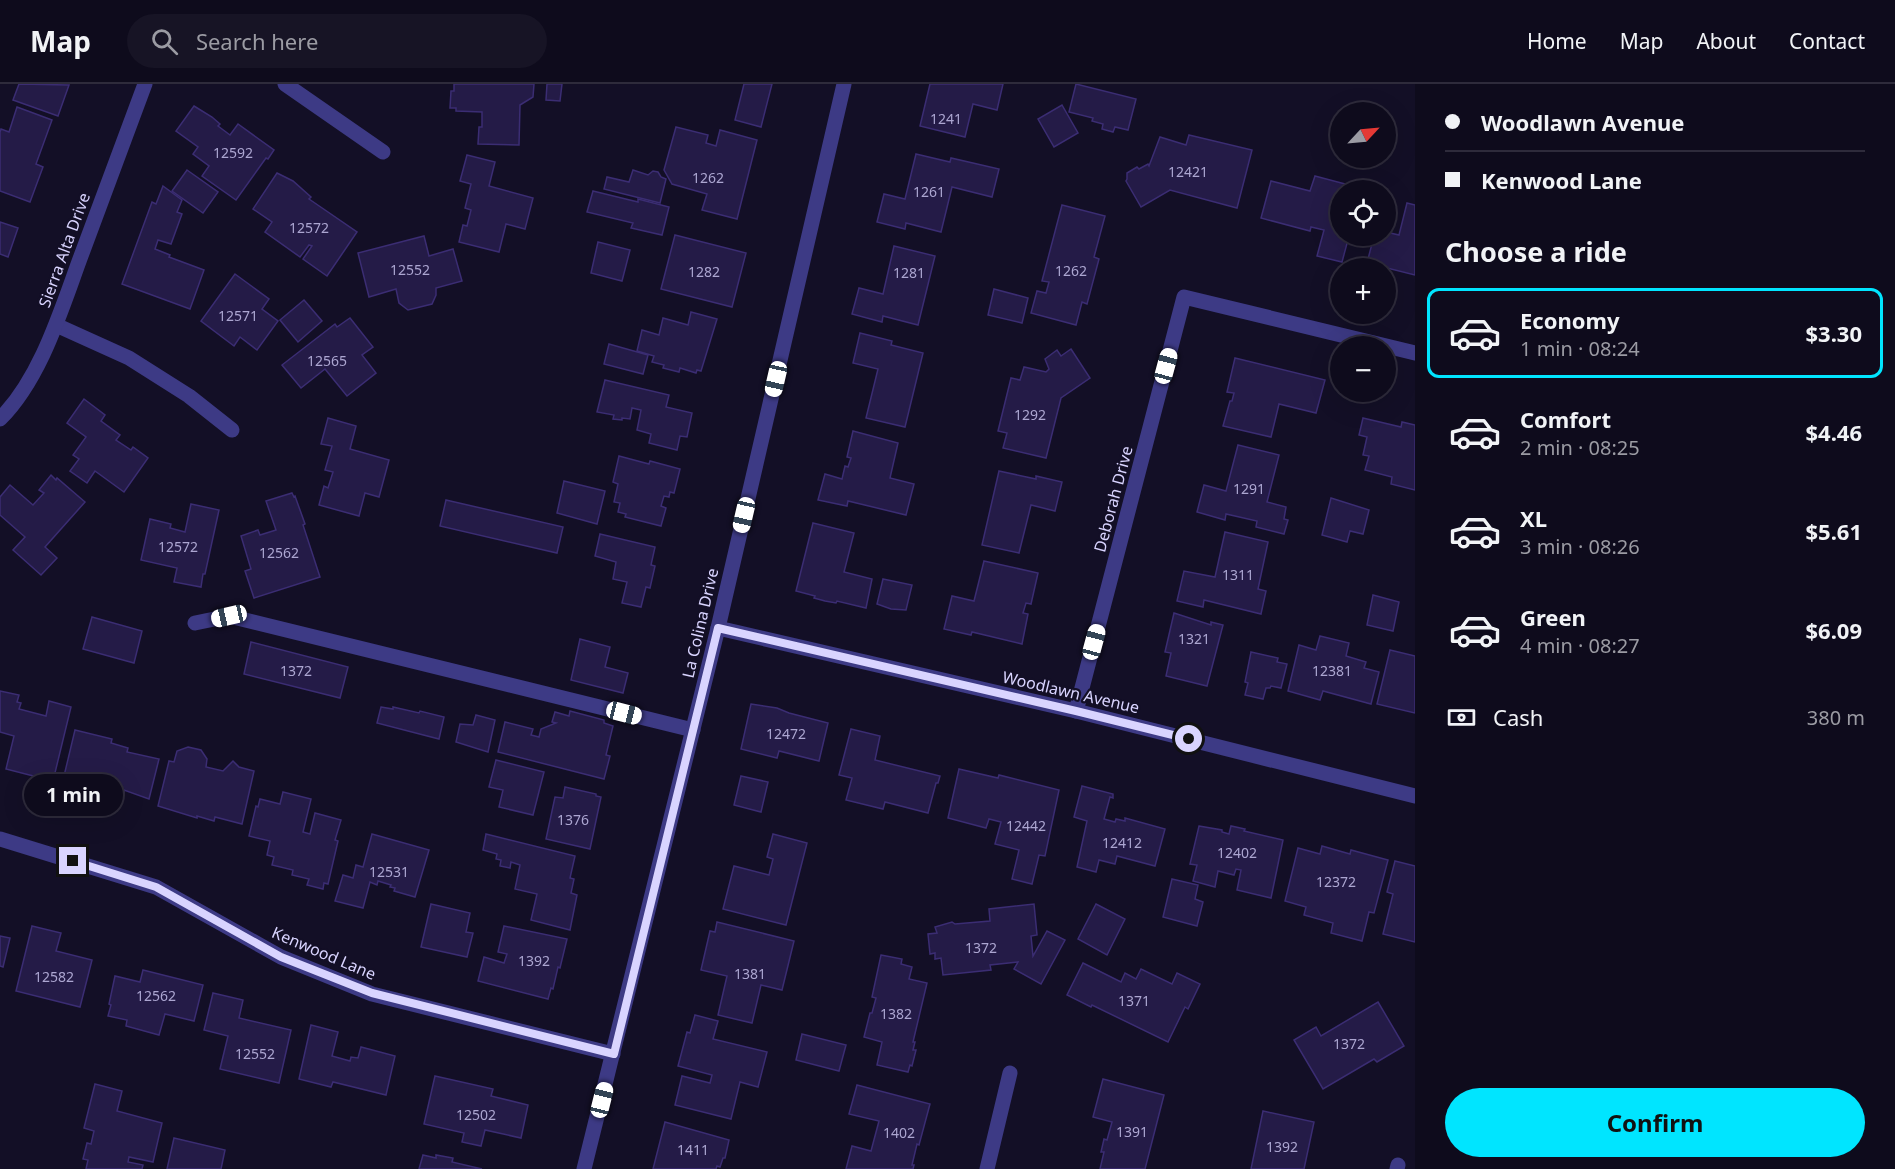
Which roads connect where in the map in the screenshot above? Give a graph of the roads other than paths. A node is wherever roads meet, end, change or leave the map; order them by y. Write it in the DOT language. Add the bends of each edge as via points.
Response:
graph roads {
  1 [pos="145,84"];
  2 [pos="285,84"];
  3 [pos="844,84"];
  4 [pos="383,152"];
  5 [pos="56,325"];
  6 [pos="1415,352"];
  7 [pos="0,419"];
  8 [pos="231,430"];
  9 [pos="195,623"];
  10 [pos="718,628"];
  11 [pos="1076,711"];
  12 [pos="693,730"];
  13 [pos="1415,796"];
  14 [pos="0,839"];
  15 [pos="614,1054"];
  16 [pos="1010,1073"];
  17 [pos="584,1169"];
  18 [pos="987,1169"];
  1 -- 5 [label="street, Sierra Alta Drive"];
  2 -- 4 [label="street"];
  3 -- 10 [label="street, La Colina Drive"];
  5 -- 7 [label="street, Sierra Alta Drive" via="35,368"];
  5 -- 8 [label="street" via="129,358 189,396"];
  6 -- 11 [label="street, Deborah Drive" via="1184,297"];
  9 -- 12 [label="street" via="229,616"];
  10 -- 11 [label="street, Woodlawn Avenue"];
  10 -- 12 [label="street, La Colina Drive"];
  11 -- 13 [label="street, Woodlawn Avenue"];
  12 -- 15 [label="street, La Colina Drive"];
  14 -- 15 [label="street, Kenwood Lane" via="156,887 281,957 372,993"];
  15 -- 17 [label="street, La Colina Drive"];
  16 -- 18 [label="street"];
}
